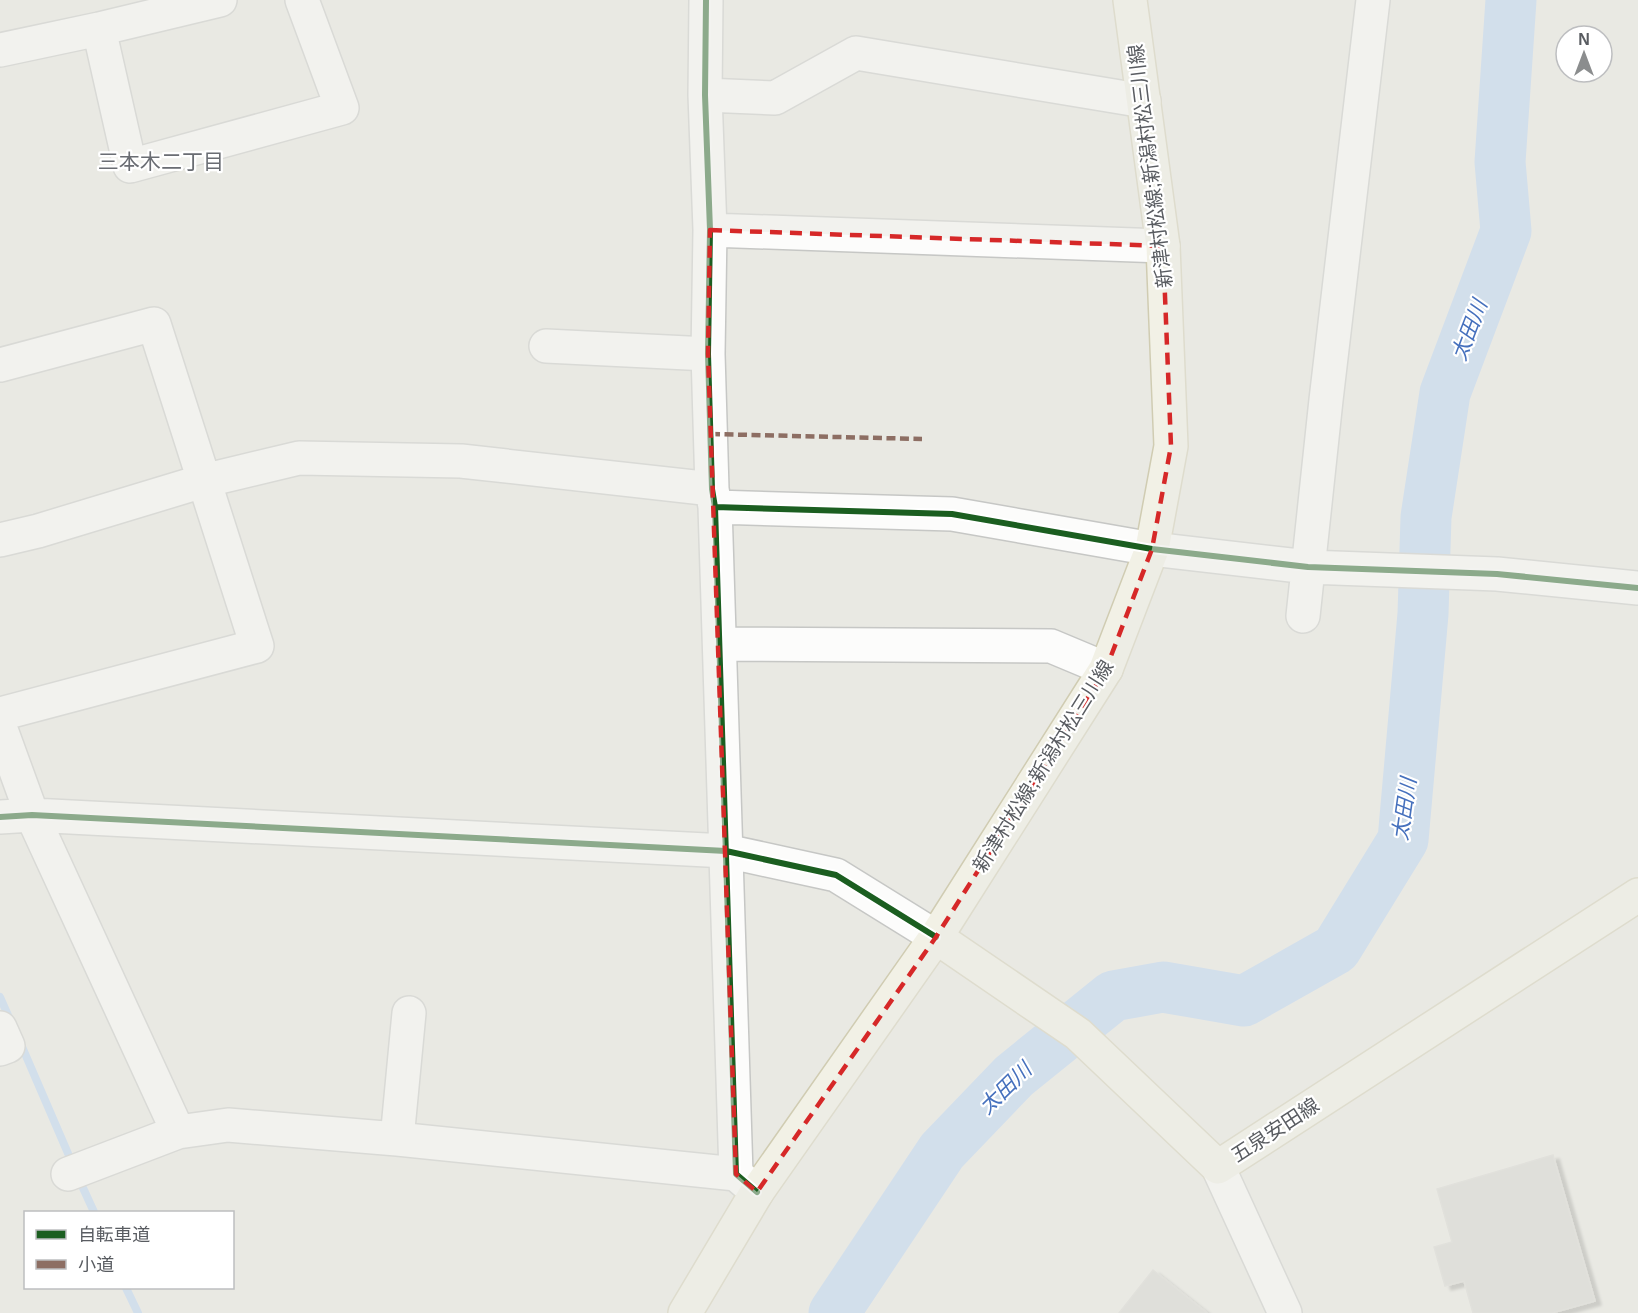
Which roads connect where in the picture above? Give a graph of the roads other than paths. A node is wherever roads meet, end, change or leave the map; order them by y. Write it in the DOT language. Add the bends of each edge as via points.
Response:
graph roads {
  1 [pos="220,0"];
  2 [pos="302,0"];
  3 [pos="706,0"];
  4 [pos="1130,0"];
  5 [pos="1373,0"];
  6 [pos="99,29"];
  7 [pos="0,50"];
  8 [pos="705,95"];
  9 [pos="1144,101"];
  10 [pos="710,230"];
  11 [pos="1163,246"];
  12 [pos="546,346"];
  13 [pos="708,354"];
  14 [pos="0,365"];
  15 [pos="204,481"];
  16 [pos="714,498"];
  17 [pos="0,540"];
  18 [pos="1152,549"];
  19 [pos="1317,567"];
  20 [pos="1638,588"];
  21 [pos="1303,616"];
  22 [pos="720,644"];
  23 [pos="1106,669"];
  24 [pos="0,714"];
  25 [pos="0,727"];
  26 [pos="32,815"];
  27 [pos="0,817"];
  28 [pos="726,851"];
  29 [pos="1638,895"];
  30 [pos="936,937"];
  31 [pos="409,1013"];
  32 [pos="0,1028"];
  33 [pos="0,1048"];
  34 [pos="178,1132"];
  35 [pos="397,1139"];
  36 [pos="1218,1167"];
  37 [pos="68,1174"];
  38 [pos="747,1183"];
  39 [pos="1284,1312"];
  40 [pos="685,1313"];
  1 -- 6 [label="street"];
  2 -- 6 [label="street" via="342,108 130,166"];
  3 -- 8 [label="street"];
  4 -- 9 [label="main road, 新津村松線;新潟村松三川線"];
  5 -- 19 [label="street"];
  6 -- 7 [label="street"];
  8 -- 9 [label="street" via="776,98 855,52"];
  8 -- 10 [label="street"];
  9 -- 11 [label="main road, 新津村松線;新潟村松三川線"];
  10 -- 11 [label="street"];
  10 -- 13 [label="street"];
  11 -- 18 [label="main road, 新津村松線;新潟村松三川線" via="1171,446"];
  12 -- 13 [label="street"];
  13 -- 16 [label="street"];
  14 -- 15 [label="street" via="154,324"];
  15 -- 16 [label="street" via="299,458 461,462"];
  15 -- 17 [label="street"];
  15 -- 24 [label="street" via="257,646"];
  16 -- 18 [label="street" via="952,514"];
  16 -- 22 [label="street"];
  18 -- 19 [label="street"];
  18 -- 23 [label="main road, 新津村松線;新潟村松三川線"];
  19 -- 20 [label="street" via="1497,574"];
  19 -- 21 [label="street"];
  22 -- 23 [label="street" via="1051,646"];
  22 -- 28 [label="street"];
  23 -- 30 [label="main road, 新津村松線;新潟村松三川線"];
  25 -- 26 [label="street"];
  26 -- 27 [label="street"];
  26 -- 28 [label="street"];
  26 -- 34 [label="street"];
  28 -- 30 [label="street" via="836,875"];
  28 -- 38 [label="street"];
  29 -- 36 [label="main road, 五泉安田線"];
  30 -- 36 [label="main road, 五泉安田線" via="1077,1034"];
  30 -- 38 [label="main road, 新津村松線;新潟村松三川線"];
  31 -- 35 [label="street"];
  32 -- 33 [label="street" via="8,1046"];
  34 -- 35 [label="street" via="228,1125"];
  34 -- 37 [label="street"];
  35 -- 38 [label="street"];
  36 -- 39 [label="street"];
  38 -- 40 [label="main road, 新津村松線;新潟村松三川線"];
}
